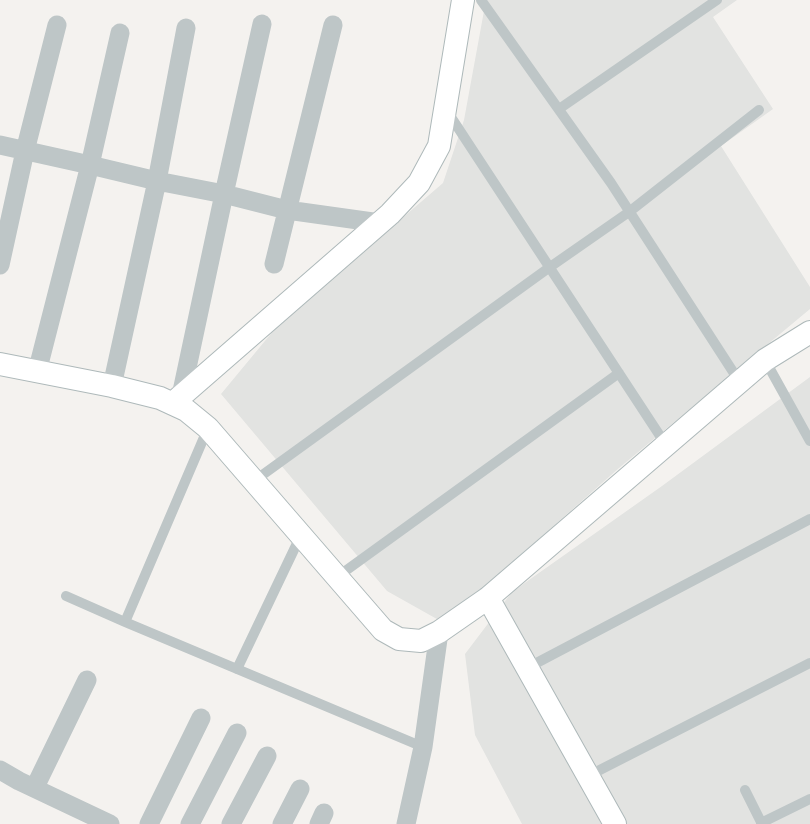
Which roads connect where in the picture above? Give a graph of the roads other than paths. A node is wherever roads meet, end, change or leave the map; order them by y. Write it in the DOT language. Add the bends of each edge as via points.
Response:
graph roads {
  1 [pos="463,0"];
  2 [pos="717,0"];
  3 [pos="486,2"];
  4 [pos="262,24"];
  5 [pos="57,25"];
  6 [pos="333,25"];
  7 [pos="186,28"];
  8 [pos="120,33"];
  9 [pos="445,108"];
  10 [pos="559,109"];
  11 [pos="759,110"];
  12 [pos="0,146"];
  13 [pos="25,151"];
  14 [pos="90,165"];
  15 [pos="157,181"];
  16 [pos="224,194"];
  17 [pos="287,210"];
  18 [pos="629,212"];
  19 [pos="380,223"];
  20 [pos="274,264"];
  21 [pos="0,265"];
  22 [pos="550,267"];
  23 [pos="810,332"];
  24 [pos="765,360"];
  25 [pos="0,364"];
  26 [pos="38,372"];
  27 [pos="619,373"];
  28 [pos="739,382"];
  29 [pos="112,386"];
  30 [pos="177,399"];
  31 [pos="208,428"];
  32 [pos="810,440"];
  33 [pos="666,445"];
  34 [pos="254,481"];
  35 [pos="810,519"];
  36 [pos="301,536"];
  37 [pos="337,577"];
  38 [pos="66,596"];
  39 [pos="488,598"];
  40 [pos="125,622"];
  41 [pos="439,632"];
  42 [pos="810,663"];
  43 [pos="527,668"];
  44 [pos="237,669"];
  45 [pos="86,680"];
  46 [pos="201,718"];
  47 [pos="237,733"];
  48 [pos="423,747"];
  49 [pos="267,756"];
  50 [pos="0,770"];
  51 [pos="588,776"];
  52 [pos="35,787"];
  53 [pos="300,789"];
  54 [pos="745,790"];
  55 [pos="810,799"];
  56 [pos="110,824"];
  57 [pos="149,824"];
  58 [pos="190,824"];
  59 [pos="231,824"];
  60 [pos="282,824"];
  61 [pos="406,824"];
  62 [pos="615,824"];
  63 [pos="762,824"];
  1 -- 9 [label="street"];
  2 -- 10 [label="lane"];
  3 -- 10 [label="lane"];
  4 -- 16 [label="street"];
  5 -- 13 [label="street"];
  6 -- 17 [label="street"];
  7 -- 15 [label="street"];
  8 -- 14 [label="street"];
  9 -- 19 [label="street" via="439,146 419,183"];
  9 -- 22 [label="lane"];
  10 -- 18 [label="lane"];
  11 -- 18 [label="lane"];
  12 -- 13 [label="street"];
  13 -- 14 [label="street"];
  13 -- 21 [label="street"];
  14 -- 15 [label="street"];
  14 -- 26 [label="street"];
  15 -- 16 [label="street"];
  15 -- 29 [label="street"];
  16 -- 17 [label="street"];
  16 -- 30 [label="street"];
  17 -- 19 [label="street"];
  17 -- 20 [label="street"];
  18 -- 22 [label="lane"];
  18 -- 28 [label="lane"];
  19 -- 30 [label="street"];
  22 -- 27 [label="lane"];
  22 -- 34 [label="lane"];
  23 -- 24 [label="street"];
  24 -- 28 [label="street"];
  24 -- 32 [label="lane"];
  25 -- 26 [label="street"];
  26 -- 29 [label="street"];
  27 -- 33 [label="lane"];
  27 -- 37 [label="lane"];
  28 -- 33 [label="street"];
  29 -- 30 [label="street" via="160,398"];
  30 -- 31 [label="street"];
  31 -- 34 [label="street"];
  31 -- 40 [label="lane"];
  33 -- 39 [label="street"];
  34 -- 36 [label="street"];
  35 -- 43 [label="lane"];
  36 -- 37 [label="street"];
  36 -- 44 [label="lane"];
  37 -- 41 [label="street" via="383,630 399,639 421,641"];
  38 -- 40 [label="lane"];
  39 -- 41 [label="street"];
  39 -- 43 [label="street"];
  40 -- 44 [label="lane"];
  41 -- 48 [label="street"];
  42 -- 51 [label="lane"];
  43 -- 51 [label="street"];
  44 -- 48 [label="lane"];
  45 -- 52 [label="street"];
  46 -- 57 [label="street"];
  47 -- 58 [label="street"];
  48 -- 61 [label="street"];
  49 -- 59 [label="street"];
  50 -- 52 [label="street"];
  51 -- 62 [label="street"];
  52 -- 56 [label="street"];
  53 -- 60 [label="street"];
  54 -- 63 [label="lane"];
  55 -- 63 [label="lane"];
}
